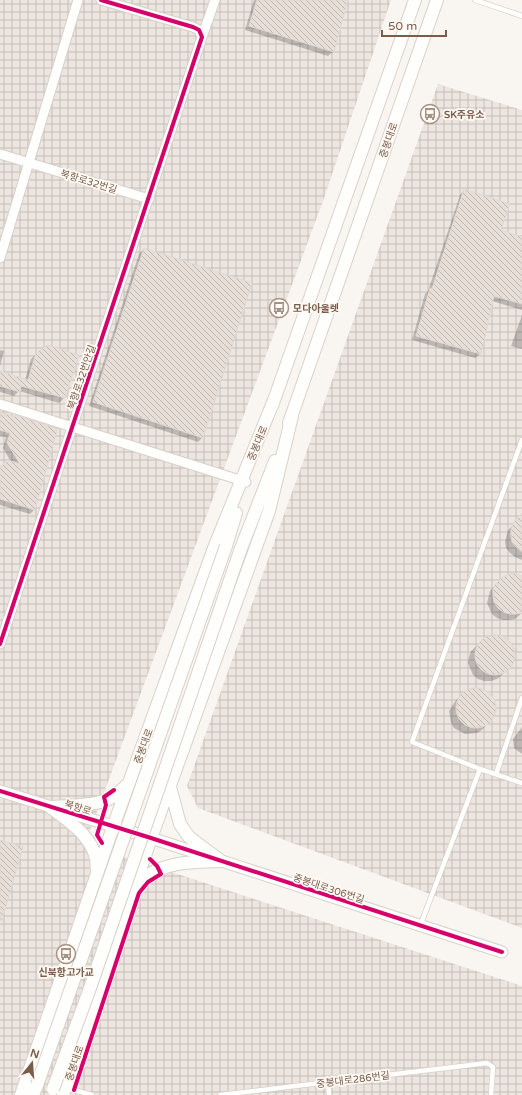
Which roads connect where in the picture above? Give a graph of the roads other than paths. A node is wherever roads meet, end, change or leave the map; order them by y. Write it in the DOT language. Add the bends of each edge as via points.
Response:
graph roads {
  1 [pos="78,0"];
  2 [pos="101,0"];
  3 [pos="215,0"];
  4 [pos="415,0"];
  5 [pos="436,0"];
  6 [pos="475,0"];
  7 [pos="522,16"];
  8 [pos="202,37"];
  9 [pos="0,154"];
  10 [pos="29,163"];
  11 [pos="149,199"];
  12 [pos="0,258"];
  13 [pos="0,404"];
  14 [pos="292,416"];
  15 [pos="73,426"];
  16 [pos="522,440"];
  17 [pos="244,481"];
  18 [pos="0,644"];
  19 [pos="522,698"];
  20 [pos="480,769"];
  21 [pos="496,774"];
  22 [pos="130,783"];
  23 [pos="522,783"];
  24 [pos="170,787"];
  25 [pos="0,791"];
  26 [pos="50,807"];
  27 [pos="114,827"];
  28 [pos="152,838"];
  29 [pos="221,861"];
  30 [pos="97,875"];
  31 [pos="135,888"];
  32 [pos="420,926"];
  33 [pos="502,952"];
  34 [pos="328,1081"];
  35 [pos="35,1090"];
  36 [pos="58,1092"];
  37 [pos="21,1095"];
  38 [pos="92,1095"];
  39 [pos="220,1095"];
  40 [pos="329,1095"];
  41 [pos="491,1095"];
  1 -- 10 [label="street"];
  2 -- 8 [label="street" via="193,28 198,30"];
  3 -- 8 [label="street, 북항로32번안길"];
  4 -- 17 [label="main road, 중봉대로"];
  5 -- 14 [label="main road, 중봉대로"];
  6 -- 7 [label="lane"];
  8 -- 11 [label="street, 북항로32번안길"];
  9 -- 10 [label="street, 북항로32번길"];
  10 -- 11 [label="street, 북항로32번길"];
  10 -- 12 [label="street"];
  11 -- 15 [label="street, 북항로32번안길"];
  13 -- 15 [label="street"];
  14 -- 24 [label="main road, 중봉대로" via="269,511"];
  14 -- 36 [label="main road, 중봉대로, bridge" via="240,551 89,991"];
  15 -- 17 [label="street"];
  15 -- 18 [label="street, 북항로32번안길"];
  16 -- 20 [label="lane" via="412,742"];
  17 -- 22 [label="main road, 중봉대로" via="214,548"];
  17 -- 35 [label="main road, 중봉대로, bridge" via="226,546"];
  19 -- 21 [label="lane"];
  20 -- 21 [label="lane"];
  20 -- 32 [label="lane"];
  21 -- 23 [label="lane"];
  22 -- 26 [label="main road" via="107,800"];
  22 -- 27 [label="main road, 중봉대로"];
  24 -- 28 [label="main road, 중봉대로"];
  24 -- 29 [label="main road" via="180,824 189,837"];
  25 -- 26 [label="street, 북항로"];
  26 -- 27 [label="street, 북항로"];
  26 -- 30 [label="main road" via="76,826 90,846 96,858"];
  27 -- 28 [label="street, 북항로"];
  27 -- 30 [label="main road, 중봉대로"];
  28 -- 29 [label="street, 중봉대로306번길"];
  28 -- 31 [label="main road, 중봉대로"];
  29 -- 31 [label="main road" via="169,866 148,876"];
  29 -- 32 [label="street, 중봉대로306번길"];
  30 -- 37 [label="main road, 중봉대로"];
  31 -- 36 [label="main road, 중봉대로"];
  32 -- 33 [label="street, 중봉대로306번길"];
  34 -- 39 [label="lane, 중봉대로286번길"];
  34 -- 40 [label="lane"];
  34 -- 41 [label="lane, 중봉대로286번길" via="487,1063 492,1067"];
  36 -- 38 [label="lane"];
}
